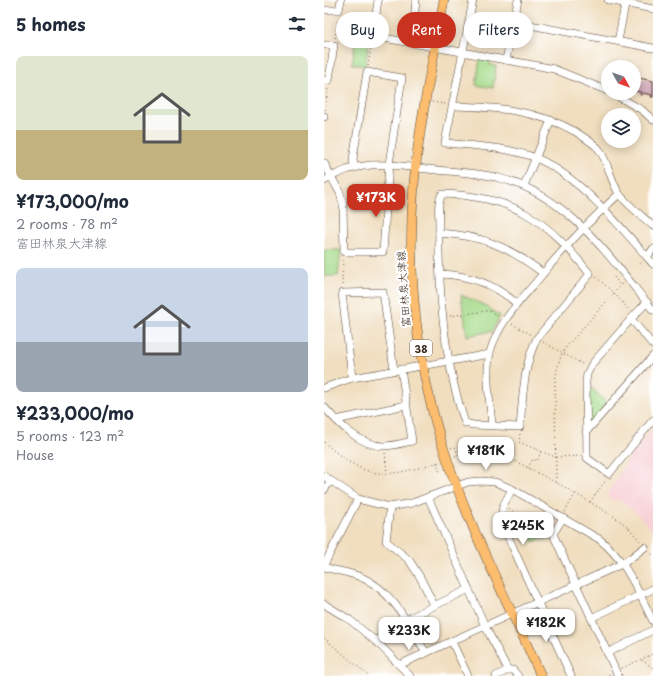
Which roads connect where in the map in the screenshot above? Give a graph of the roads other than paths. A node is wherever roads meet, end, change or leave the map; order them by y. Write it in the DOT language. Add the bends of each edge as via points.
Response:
graph roads {
  1 [pos="341,0"];
  2 [pos="378,0"];
  3 [pos="416,0"];
  4 [pos="444,0"];
  5 [pos="473,0"];
  6 [pos="518,0"];
  7 [pos="608,0"];
  8 [pos="625,2"];
  9 [pos="653,9"];
  10 [pos="324,10"];
  11 [pos="415,12"];
  12 [pos="442,12"];
  13 [pos="516,12"];
  14 [pos="533,25"];
  15 [pos="397,40"];
  16 [pos="618,41"];
  17 [pos="324,44"];
  18 [pos="435,48"];
  19 [pos="441,48"];
  20 [pos="509,48"];
  21 [pos="653,48"];
  22 [pos="463,52"];
  23 [pos="506,60"];
  24 [pos="327,80"];
  25 [pos="601,88"];
  26 [pos="624,100"];
  27 [pos="453,106"];
  28 [pos="551,120"];
  29 [pos="653,120"];
  30 [pos="537,158"];
  31 [pos="324,163"];
  32 [pos="389,164"];
  33 [pos="354,166"];
  34 [pos="416,167"];
  35 [pos="331,177"];
  36 [pos="324,181"];
  37 [pos="524,186"];
  38 [pos="619,194"];
  39 [pos="603,209"];
  40 [pos="653,226"];
  41 [pos="583,227"];
  42 [pos="439,233"];
  43 [pos="567,245"];
  44 [pos="653,249"];
  45 [pos="647,257"];
  46 [pos="653,264"];
  47 [pos="543,273"];
  48 [pos="440,274"];
  49 [pos="647,302"];
  50 [pos="517,304"];
  51 [pos="653,310"];
  52 [pos="633,318"];
  53 [pos="653,345"];
  54 [pos="490,354"];
  55 [pos="653,356"];
  56 [pos="450,361"];
  57 [pos="424,366"];
  58 [pos="398,370"];
  59 [pos="352,378"];
  60 [pos="324,388"];
  61 [pos="406,405"];
  62 [pos="324,406"];
  63 [pos="336,420"];
  64 [pos="653,420"];
  65 [pos="492,425"];
  66 [pos="586,432"];
  67 [pos="324,476"];
  68 [pos="330,482"];
  69 [pos="456,486"];
  70 [pos="512,489"];
  71 [pos="324,490"];
  72 [pos="428,497"];
  73 [pos="358,499"];
  74 [pos="390,507"];
  75 [pos="562,518"];
  76 [pos="645,547"];
  77 [pos="624,563"];
  78 [pos="324,566"];
  79 [pos="575,584"];
  80 [pos="469,589"];
  81 [pos="653,589"];
  82 [pos="640,596"];
  83 [pos="538,602"];
  84 [pos="324,604"];
  85 [pos="434,605"];
  86 [pos="513,613"];
  87 [pos="591,618"];
  88 [pos="405,620"];
  89 [pos="653,622"];
  90 [pos="485,626"];
  91 [pos="653,630"];
  92 [pos="375,641"];
  93 [pos="452,642"];
  94 [pos="607,652"];
  95 [pos="426,653"];
  96 [pos="399,665"];
  97 [pos="508,670"];
  98 [pos="617,674"];
  99 [pos="410,676"];
  100 [pos="468,676"];
  101 [pos="496,676"];
  102 [pos="518,676"];
  103 [pos="541,676"];
  104 [pos="571,676"];
  1 -- 10 [label="street" via="339,10"];
  2 -- 15 [label="street" via="373,36"];
  3 -- 11 [label="street"];
  4 -- 12 [label="main road, 富田林泉大津線 / 38"];
  5 -- 22 [label="street"];
  6 -- 13 [label="street"];
  7 -- 8 [label="street"];
  8 -- 9 [label="street"];
  8 -- 16 [label="street"];
  14 -- 16 [label="street"];
  16 -- 21 [label="street"];
  17 -- 24 [label="street" via="334,45"];
  18 -- 34 [label="main road, 富田林泉大津線 / 38"];
  19 -- 22 [label="street"];
  20 -- 23 [label="street"];
  22 -- 23 [label="street"];
  22 -- 27 [label="street"];
  23 -- 25 [label="street" via="554,70"];
  26 -- 29 [label="street"];
  27 -- 28 [label="street" via="516,110"];
  27 -- 30 [label="street" via="446,143 500,148"];
  28 -- 30 [label="street"];
  28 -- 38 [label="street" via="597,148 606,161"];
  30 -- 37 [label="street"];
  30 -- 39 [label="street" via="573,182"];
  31 -- 35 [label="street"];
  32 -- 33 [label="street"];
  32 -- 33 [label="street" via="402,78 367,72"];
  32 -- 34 [label="street"];
  32 -- 35 [label="street" via="383,252 344,252 343,204"];
  33 -- 35 [label="street"];
  34 -- 37 [label="street" via="485,174"];
  34 -- 57 [label="main road, 富田林泉大津線 / 38" via="412,259 414,296"];
  35 -- 36 [label="street"];
  37 -- 41 [label="street" via="557,204"];
  38 -- 39 [label="street"];
  38 -- 40 [label="street"];
  39 -- 41 [label="street"];
  39 -- 45 [label="street"];
  41 -- 43 [label="street"];
  41 -- 49 [label="street"];
  42 -- 43 [label="street" via="440,197 442,194 463,195 485,198 525,212"];
  42 -- 47 [label="street" via="477,238 496,244 513,252"];
  42 -- 48 [label="street"];
  43 -- 47 [label="street"];
  43 -- 65 [label="street" via="590,274 537,338 531,349 525,376 520,427"];
  44 -- 45 [label="street"];
  45 -- 46 [label="street"];
  47 -- 50 [label="street"];
  48 -- 50 [label="street" via="474,278 510,297"];
  48 -- 56 [label="street"];
  49 -- 51 [label="street"];
  49 -- 52 [label="street"];
  50 -- 54 [label="street" via="495,336"];
  52 -- 53 [label="street"];
  52 -- 66 [label="street" via="590,368 586,381"];
  54 -- 56 [label="street"];
  54 -- 65 [label="street" via="488,384"];
  55 -- 66 [label="street"];
  56 -- 57 [label="street"];
  56 -- 65 [label="street" via="465,423"];
  57 -- 58 [label="street"];
  57 -- 69 [label="main road, 富田林泉大津線 / 38" via="442,444"];
  58 -- 59 [label="street"];
  58 -- 59 [label="street" via="382,292 342,293"];
  58 -- 61 [label="street"];
  59 -- 60 [label="street"];
  61 -- 63 [label="street"];
  61 -- 63 [label="street" via="412,442 385,446 363,441"];
  62 -- 63 [label="street"];
  64 -- 66 [label="street" via="609,474 587,458"];
  67 -- 68 [label="street"];
  68 -- 71 [label="street"];
  68 -- 73 [label="street"];
  69 -- 70 [label="street" via="488,480"];
  69 -- 72 [label="street"];
  69 -- 86 [label="main road, 富田林泉大津線 / 38"];
  70 -- 75 [label="street"];
  70 -- 83 [label="street" via="503,506 501,521"];
  72 -- 74 [label="street" via="412,504"];
  72 -- 80 [label="street"];
  73 -- 74 [label="street"];
  73 -- 78 [label="street"];
  74 -- 85 [label="street" via="386,541 409,560"];
  75 -- 77 [label="street" via="599,539"];
  75 -- 79 [label="street" via="553,534"];
  76 -- 77 [label="street"];
  77 -- 79 [label="street"];
  77 -- 82 [label="street"];
  78 -- 88 [label="street" via="363,578 382,590"];
  79 -- 83 [label="street"];
  79 -- 87 [label="street"];
  80 -- 85 [label="street"];
  80 -- 90 [label="street"];
  81 -- 82 [label="street"];
  82 -- 87 [label="street"];
  82 -- 89 [label="street"];
  83 -- 86 [label="street"];
  83 -- 104 [label="street"];
  84 -- 92 [label="street" via="350,620"];
  85 -- 88 [label="street"];
  86 -- 90 [label="street"];
  86 -- 103 [label="main road, 富田林泉大津線 / 38"];
  87 -- 94 [label="street"];
  88 -- 92 [label="street"];
  88 -- 95 [label="street"];
  90 -- 93 [label="street"];
  90 -- 97 [label="street"];
  91 -- 94 [label="street"];
  92 -- 96 [label="street"];
  93 -- 95 [label="street"];
  93 -- 100 [label="street"];
  94 -- 98 [label="street"];
  95 -- 96 [label="street"];
  96 -- 99 [label="street"];
  97 -- 101 [label="street"];
  97 -- 102 [label="street" via="514,670"];
}
